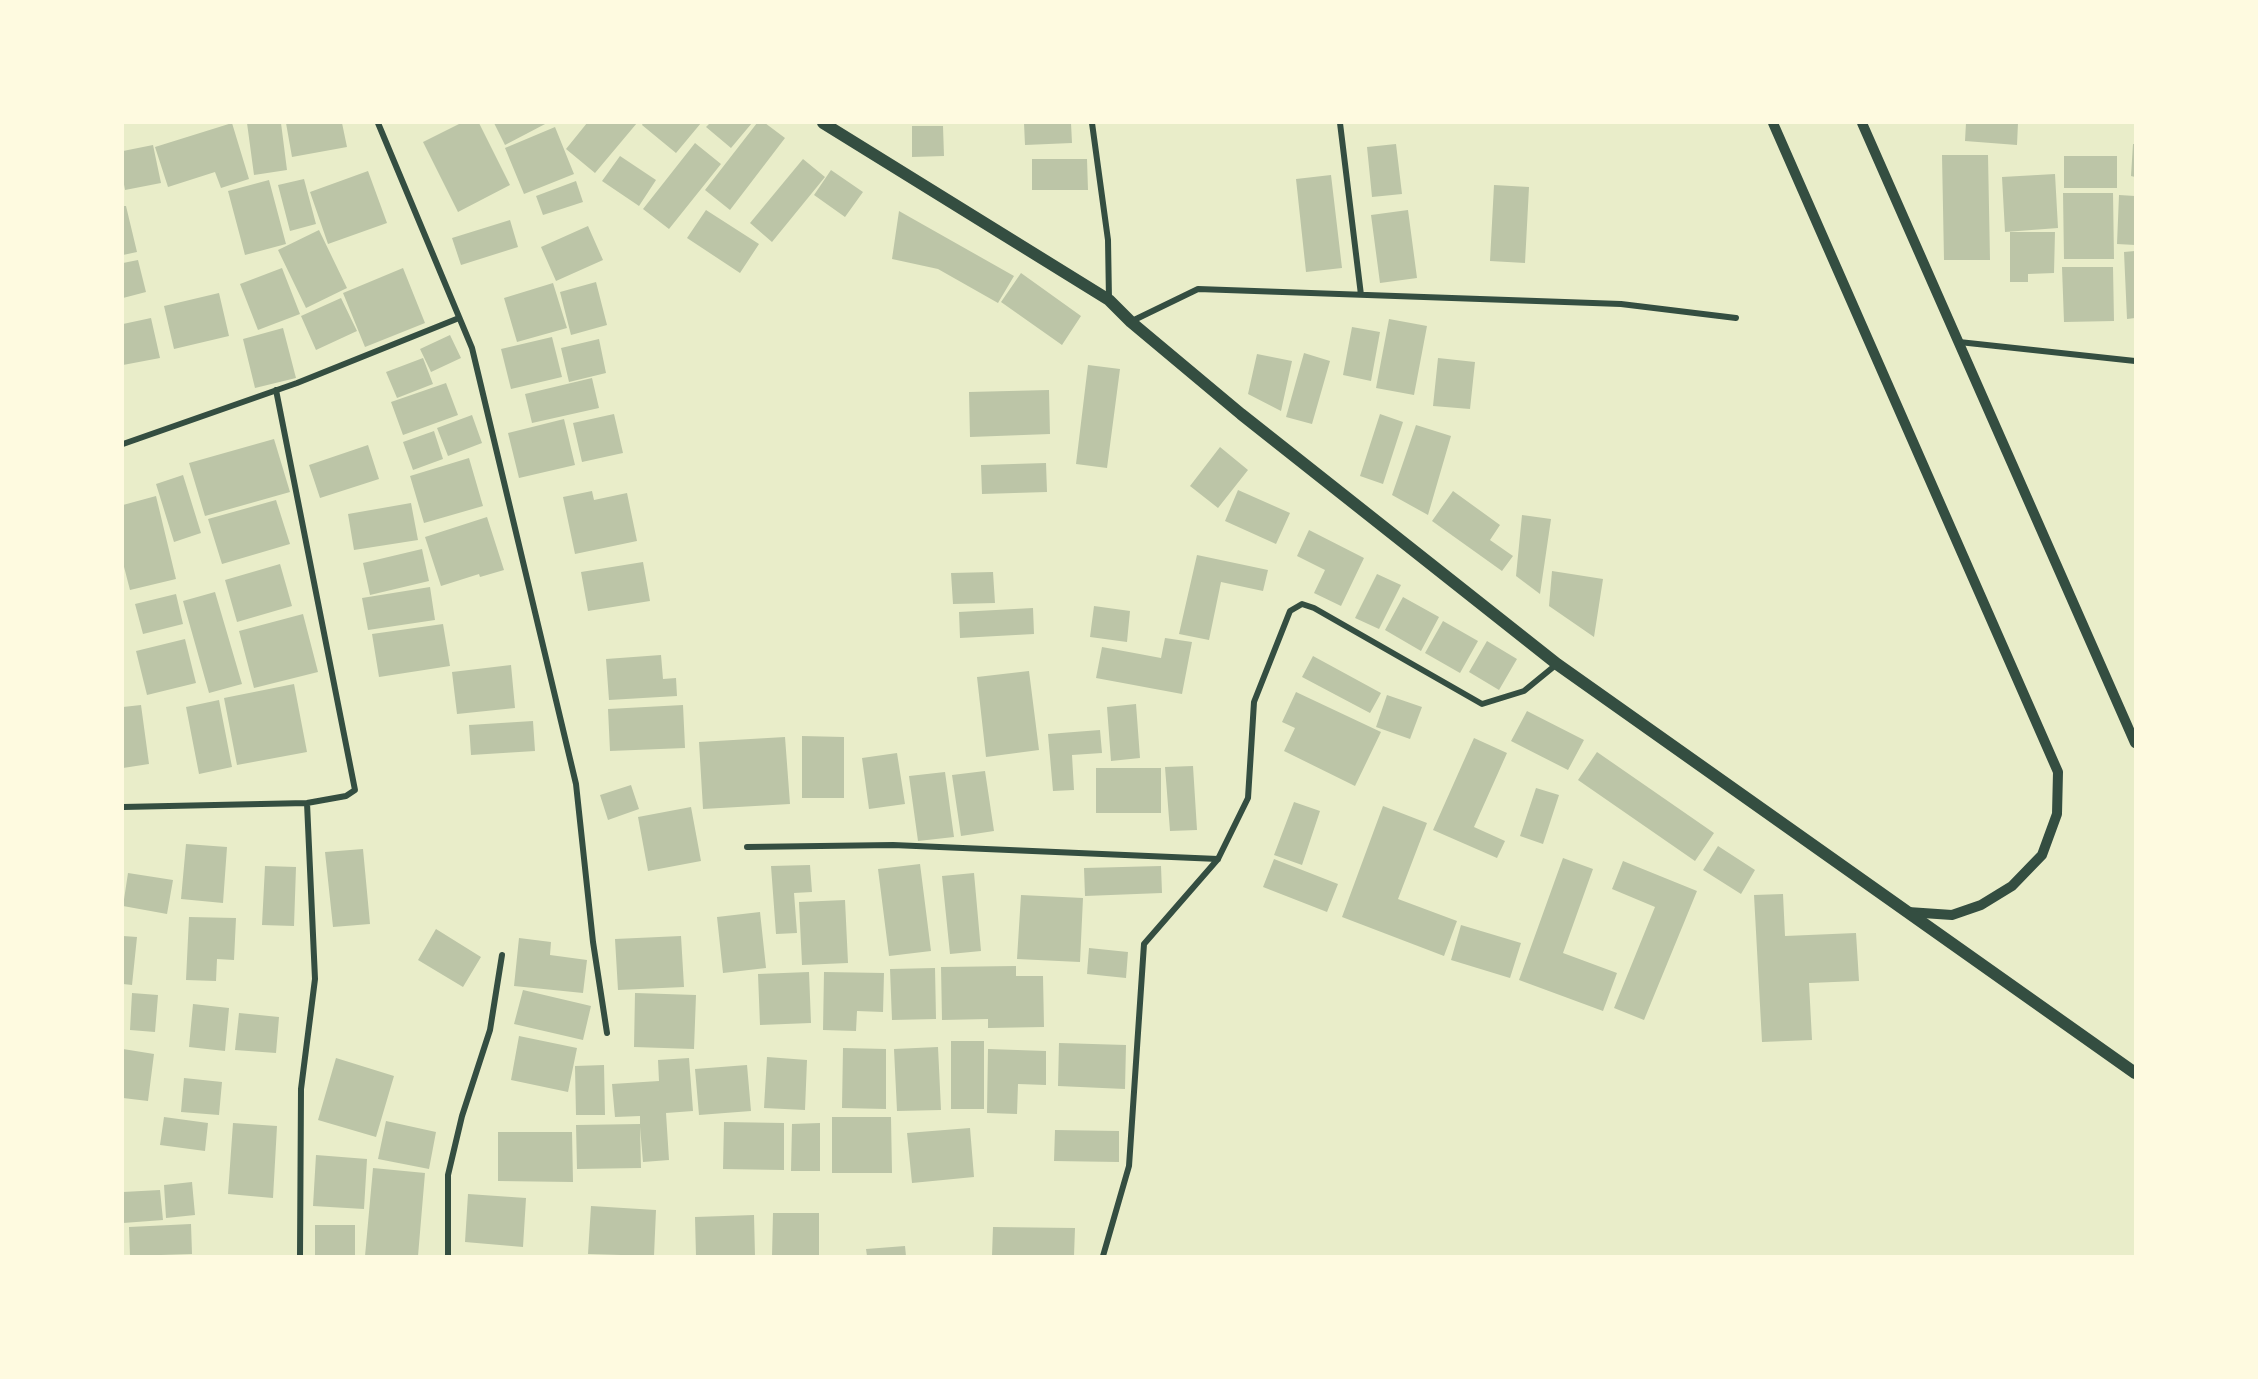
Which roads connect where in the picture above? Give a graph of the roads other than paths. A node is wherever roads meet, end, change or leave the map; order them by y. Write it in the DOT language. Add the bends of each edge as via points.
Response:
graph roads {
  1 [pos="378,123"];
  2 [pos="822,123"];
  3 [pos="1092,123"];
  4 [pos="1341,123"];
  5 [pos="1773,123"];
  6 [pos="1862,123"];
  7 [pos="1361,295"];
  8 [pos="1109,300"];
  9 [pos="459,318"];
  10 [pos="1736,318"];
  11 [pos="1131,322"];
  12 [pos="1958,342"];
  13 [pos="2135,361"];
  14 [pos="276,390"];
  15 [pos="123,444"];
  16 [pos="1557,664"];
  17 [pos="2135,743"];
  18 [pos="307,803"];
  19 [pos="123,807"];
  20 [pos="747,847"];
  21 [pos="1218,859"];
  22 [pos="1908,912"];
  23 [pos="502,955"];
  24 [pos="607,1033"];
  25 [pos="2135,1073"];
  26 [pos="300,1256"];
  27 [pos="448,1256"];
  28 [pos="1103,1256"];
  1 -- 9 [label="street"];
  2 -- 8 [label="main road"];
  3 -- 8 [label="street" via="1108,240"];
  4 -- 7 [label="street"];
  5 -- 22 [label="street" via="2058,772 2057,814 2042,855 2012,886 1982,905 1952,915"];
  6 -- 12 [label="street"];
  7 -- 10 [label="street" via="1621,304"];
  7 -- 11 [label="street" via="1198,289"];
  8 -- 11 [label="main road"];
  9 -- 14 [label="street"];
  9 -- 24 [label="street" via="472,348 576,784"];
  11 -- 16 [label="main road"];
  12 -- 13 [label="street"];
  12 -- 17 [label="street"];
  14 -- 15 [label="street"];
  14 -- 18 [label="street" via="355,790 346,796"];
  16 -- 21 [label="street" via="1524,691 1482,704 1302,604 1290,611 1254,702 1248,798"];
  16 -- 22 [label="main road"];
  18 -- 19 [label="street"];
  18 -- 26 [label="street" via="315,979 301,1089"];
  20 -- 21 [label="street" via="893,845"];
  21 -- 28 [label="street" via="1144,944 1129,1166"];
  22 -- 25 [label="main road"];
  23 -- 27 [label="street" via="490,1030 448,1175"];
}
